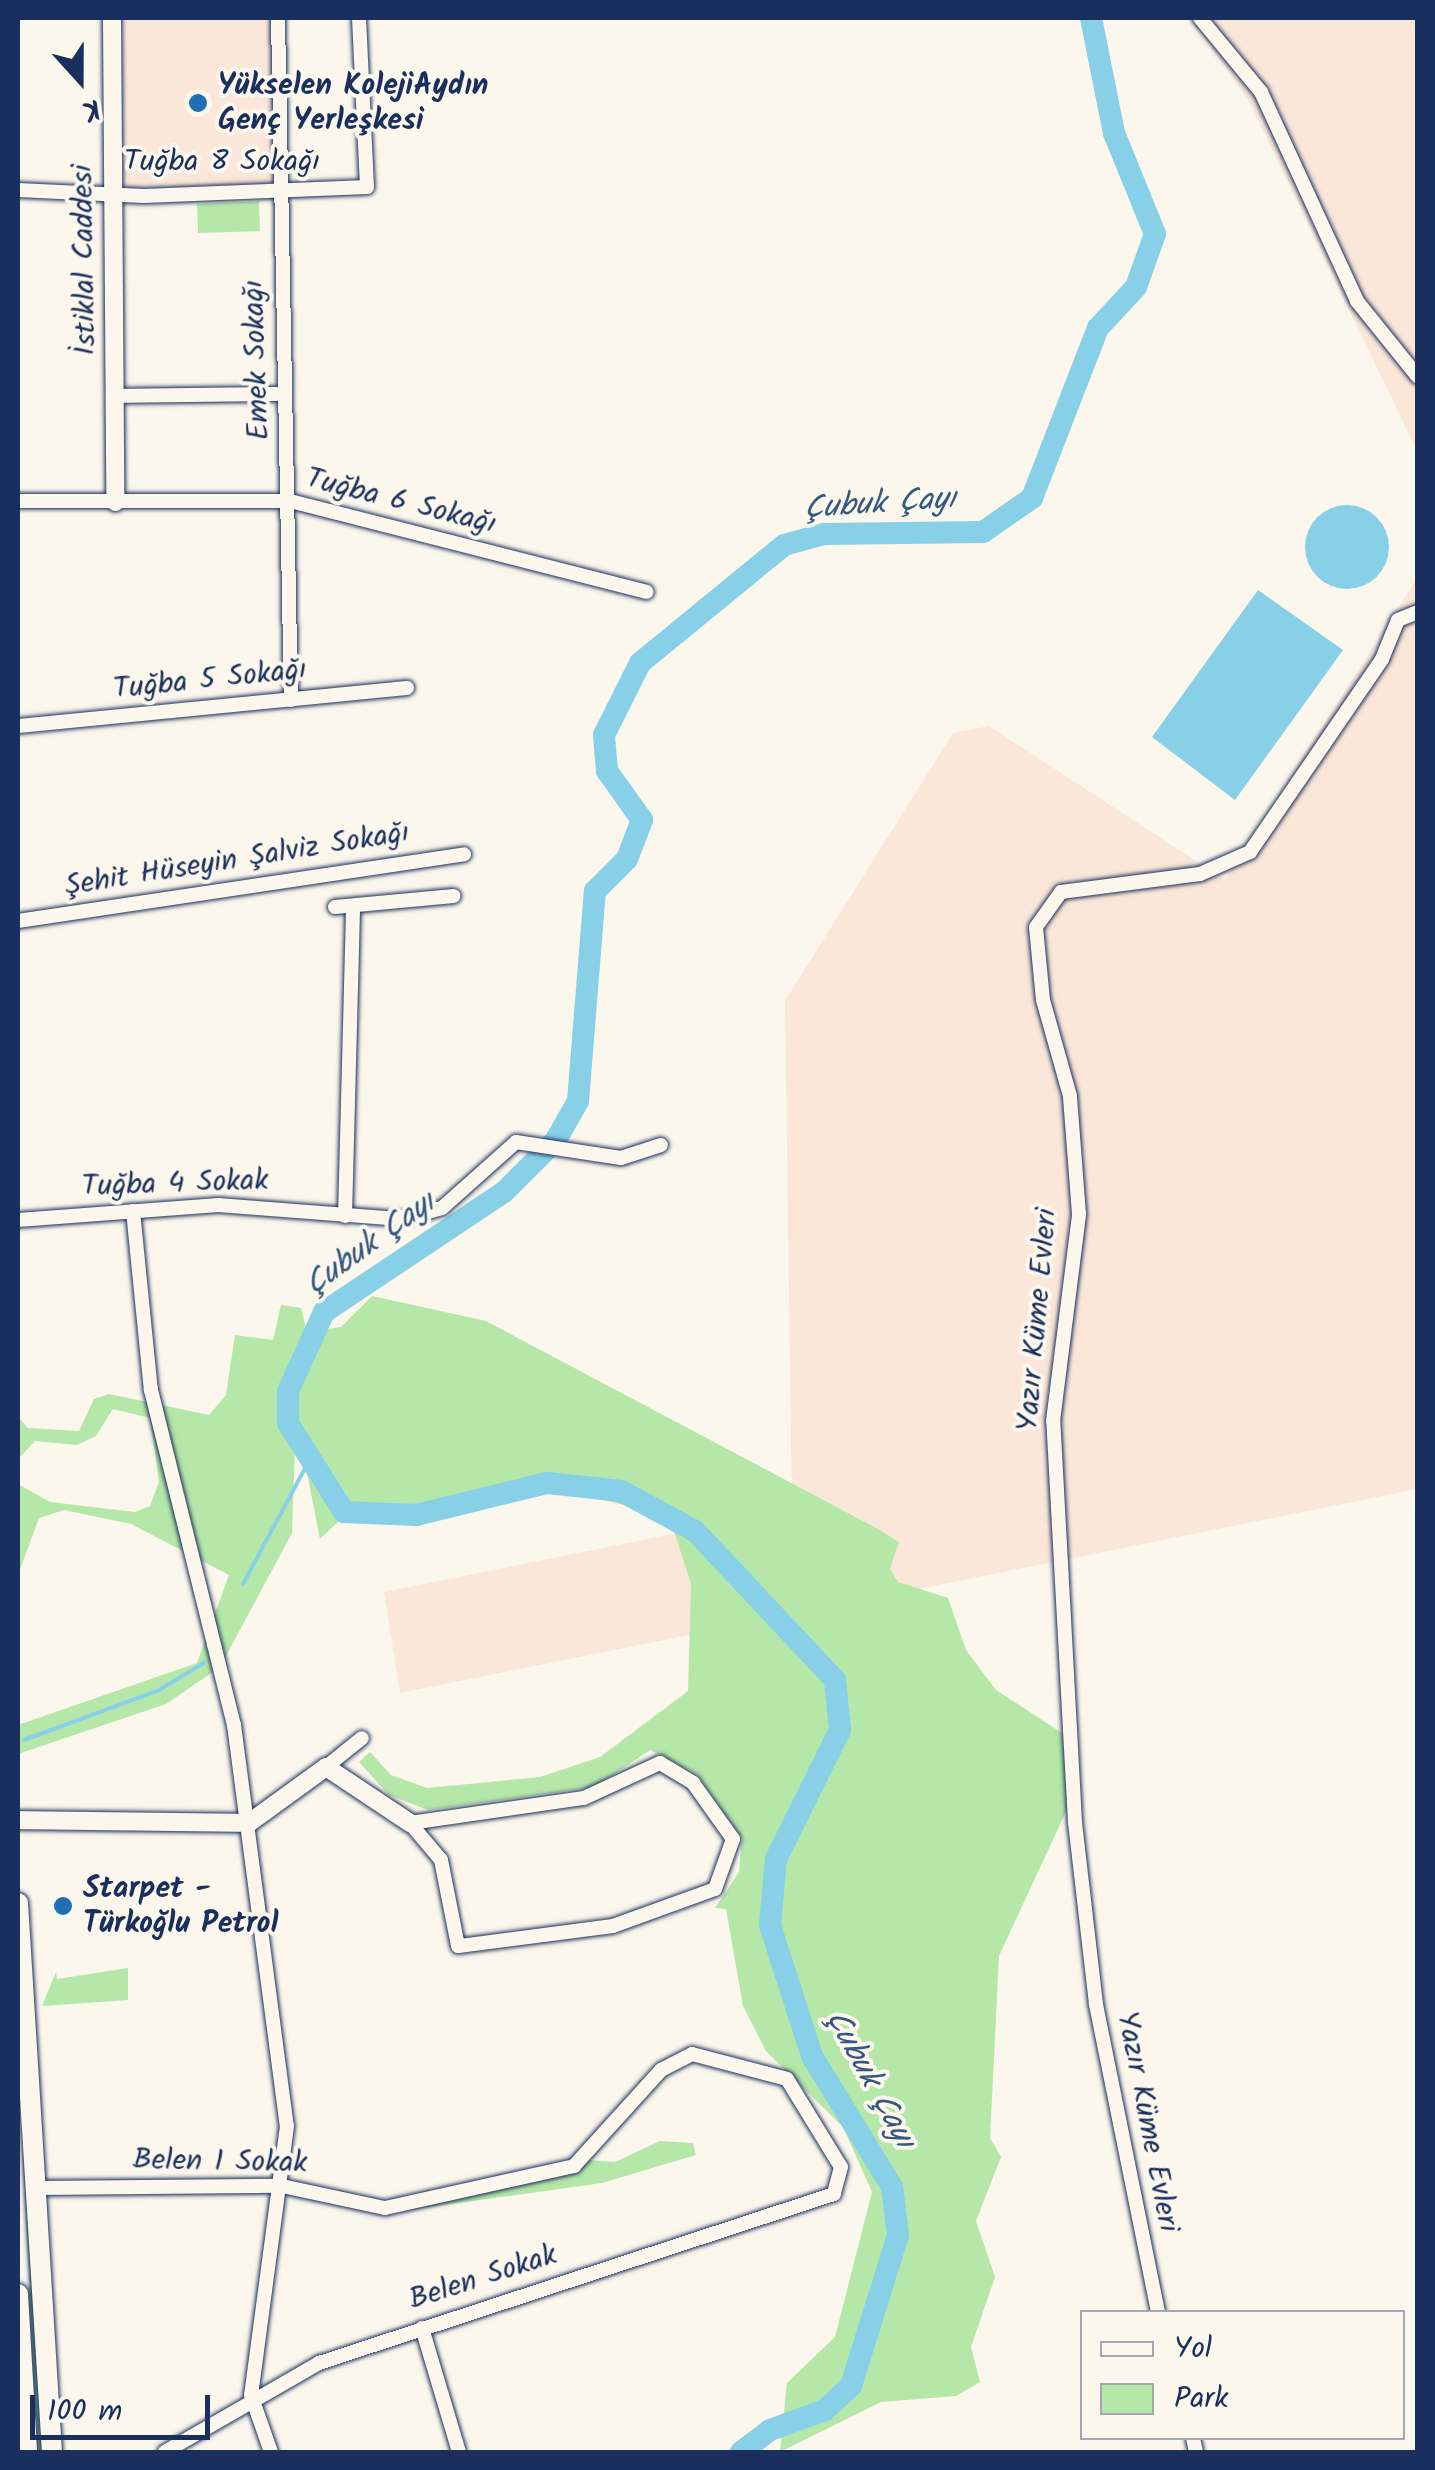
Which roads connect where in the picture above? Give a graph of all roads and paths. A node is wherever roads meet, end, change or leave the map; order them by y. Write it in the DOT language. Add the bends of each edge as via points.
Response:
graph roads {
  1 [pos="112,18"];
  2 [pos="278,18"];
  3 [pos="359,18"];
  4 [pos="1200,18"];
  5 [pos="18,190"];
  6 [pos="110,190"];
  7 [pos="280,192"];
  8 [pos="1418,377"];
  9 [pos="285,394"];
  10 [pos="114,396"];
  11 [pos="18,501"];
  12 [pos="290,501"];
  13 [pos="115,502"];
  14 [pos="647,592"];
  15 [pos="1418,612"];
  16 [pos="407,688"];
  17 [pos="291,700"];
  18 [pos="18,726"];
  19 [pos="464,854"];
  20 [pos="453,896"];
  21 [pos="353,906"];
  22 [pos="335,907"];
  23 [pos="18,922"];
  24 [pos="661,1145"];
  25 [pos="134,1211"];
  26 [pos="344,1216"];
  27 [pos="18,1220"];
  28 [pos="362,1738"];
  29 [pos="326,1767"];
  30 [pos="18,1820"];
  31 [pos="249,1823"];
  32 [pos="410,1823"];
  33 [pos="18,1903"];
  34 [pos="282,2186"];
  35 [pos="37,2188"];
  36 [pos="834,2194"];
  37 [pos="18,2294"];
  38 [pos="1158,2310"];
  39 [pos="422,2328"];
  40 [pos="250,2399"];
  41 [pos="22,2451"];
  42 [pos="52,2452"];
  43 [pos="165,2452"];
  44 [pos="271,2452"];
  45 [pos="460,2452"];
  1 -- 6 [label="street, İstiklal Caddesi"];
  2 -- 7 [label="street, Emek Sokağı"];
  3 -- 7 [label="street, Tuğba 8 Sokağı" via="367,187"];
  4 -- 8 [label="street" via="1261,92 1357,301"];
  5 -- 6 [label="street, Tuğba 8 Sokağı"];
  6 -- 7 [label="street, Tuğba 8 Sokağı"];
  6 -- 10 [label="street, İstiklal Caddesi"];
  7 -- 9 [label="street, Emek Sokağı"];
  9 -- 10 [label="street"];
  9 -- 12 [label="street, Emek Sokağı"];
  10 -- 13 [label="street, İstiklal Caddesi"];
  11 -- 13 [label="street, Tuğba 6 Sokağı"];
  12 -- 13 [label="street, Tuğba 6 Sokağı"];
  12 -- 14 [label="street, Tuğba 6 Sokağı"];
  12 -- 17 [label="street, Emek Sokağı" via="284,611"];
  15 -- 38 [label="street, Yazır Küme Evleri" via="1398,620 1382,659 1250,852 1200,874 1061,892 1036,927 1070,1096 1078,1214 1053,1421 1074,1822 1096,2004"];
  16 -- 17 [label="street, Tuğba 5 Sokağı"];
  17 -- 18 [label="street, Tuğba 5 Sokağı"];
  19 -- 23 [label="street, Şehit Hüseyin Şalviz Sokağı"];
  20 -- 21 [label="street"];
  21 -- 22 [label="street"];
  21 -- 26 [label="street"];
  24 -- 26 [label="street, Tuğba 4 Sokak" via="622,1158 543,1144 499,1150 434,1212"];
  25 -- 26 [label="street, Tuğba 4 Sokak" via="268,1206"];
  25 -- 27 [label="street, Tuğba 4 Sokak"];
  25 -- 31 [label="street" via="151,1390 234,1724"];
  28 -- 29 [label="street"];
  29 -- 31 [label="street"];
  29 -- 32 [label="street"];
  30 -- 31 [label="street"];
  31 -- 34 [label="street" via="286,2126"];
  32 -- 32 [label="street" via="441,1860 458,1946 613,1926 715,1889 732,1839 693,1783 660,1763 584,1798"];
  33 -- 35 [label="main road"];
  34 -- 35 [label="street, Belen 1 Sokak"];
  34 -- 36 [label="street, Belen 1 Sokak" via="385,2208 574,2166 660,2070 711,2056 796,2087 841,2166"];
  34 -- 40 [label="street"];
  35 -- 42 [label="main road"];
  36 -- 39 [label="street, Belen Sokak"];
  37 -- 41 [label="main road"];
  39 -- 40 [label="street, Belen Sokak" via="319,2363"];
  39 -- 45 [label="street"];
  40 -- 43 [label="street, Belen Sokak"];
  40 -- 44 [label="street"];
}
